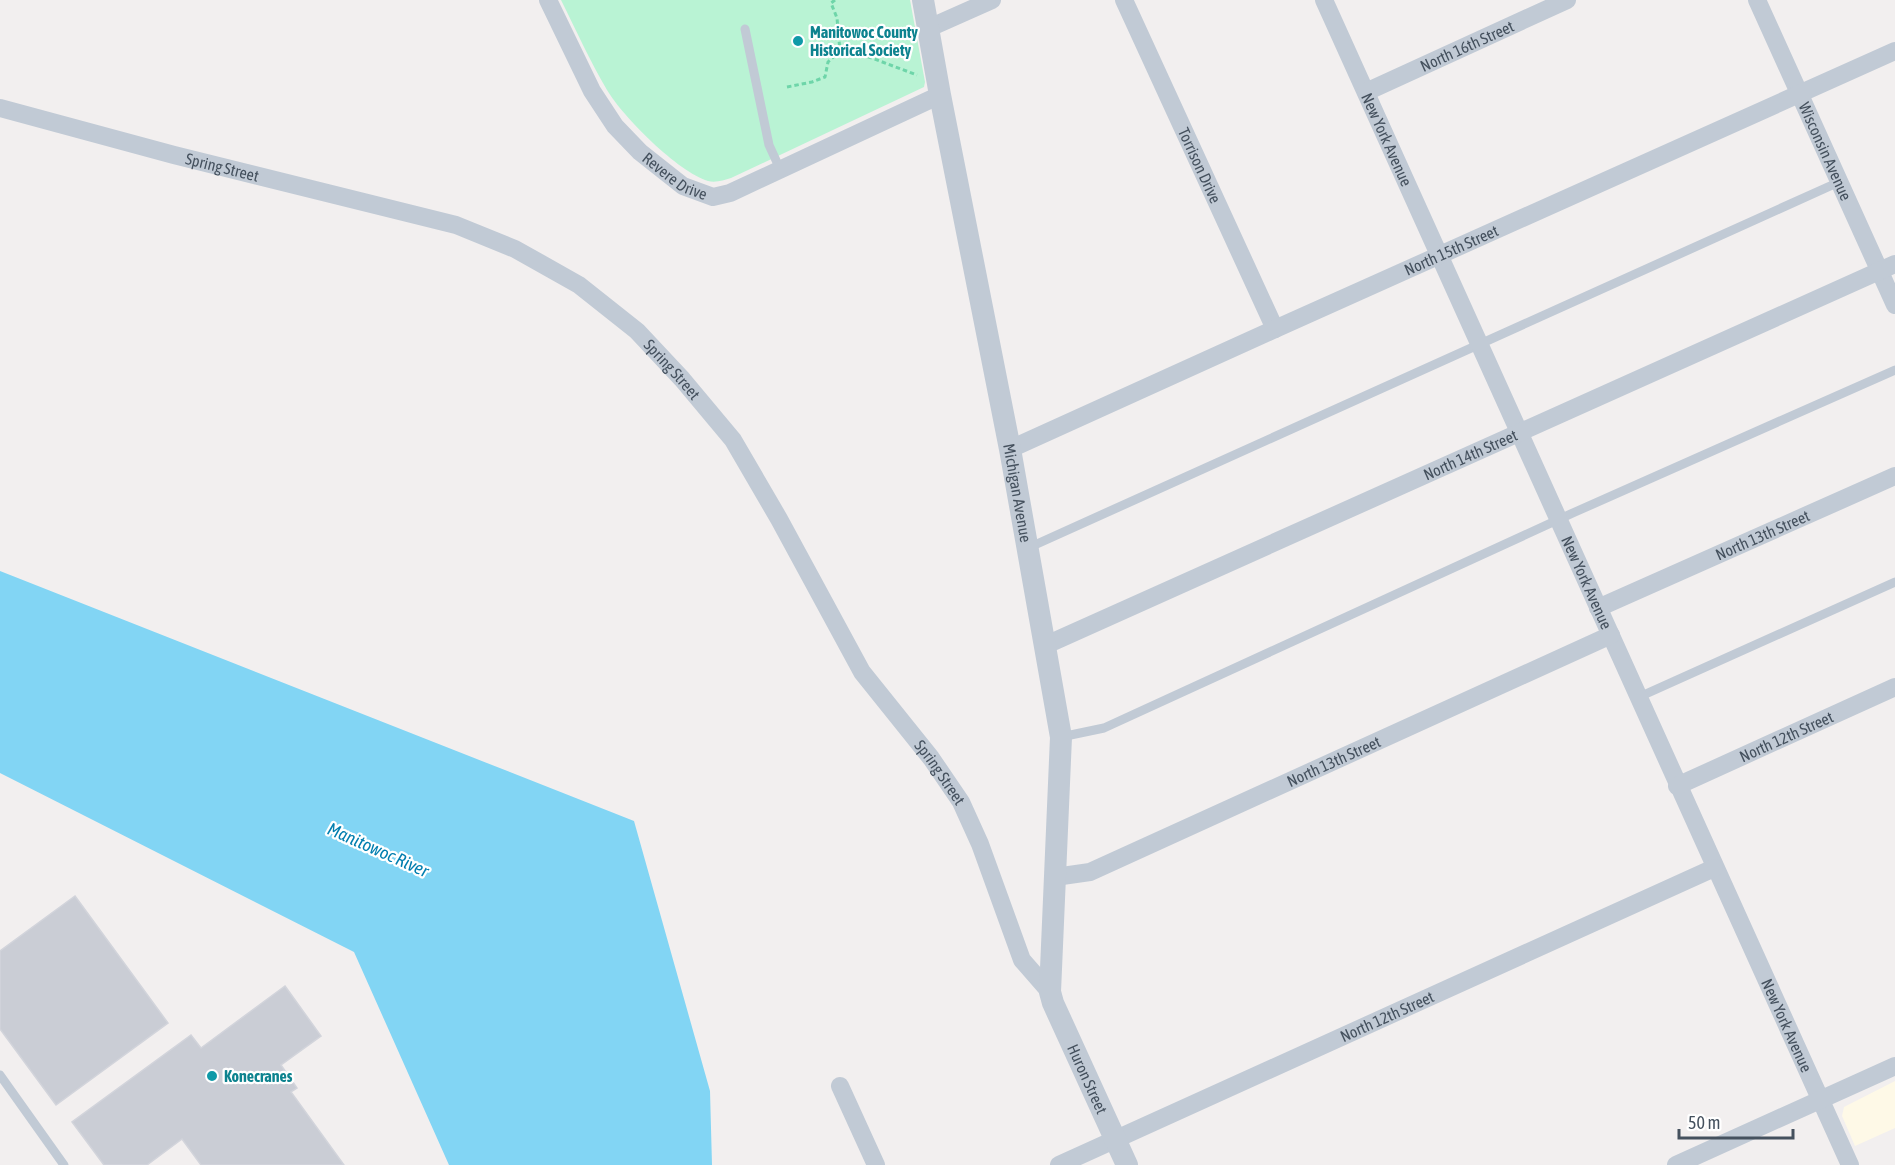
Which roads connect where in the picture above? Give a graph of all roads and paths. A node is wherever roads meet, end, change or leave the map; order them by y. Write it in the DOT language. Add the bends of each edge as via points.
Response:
graph roads {
  1 [pos="548,0"];
  2 [pos="835,0"];
  3 [pos="923,0"];
  4 [pos="992,0"];
  5 [pos="1124,0"];
  6 [pos="1324,0"];
  7 [pos="1567,0"];
  8 [pos="1757,0"];
  9 [pos="929,28"];
  10 [pos="745,29"];
  11 [pos="840,51"];
  12 [pos="1895,51"];
  13 [pos="917,75"];
  14 [pos="787,87"];
  15 [pos="1366,92"];
  16 [pos="940,95"];
  17 [pos="1799,95"];
  18 [pos="0,108"];
  19 [pos="780,169"];
  20 [pos="1839,182"];
  21 [pos="1440,256"];
  22 [pos="1887,267"];
  23 [pos="1895,304"];
  24 [pos="1275,329"];
  25 [pos="1480,344"];
  26 [pos="1895,369"];
  27 [pos="1519,432"];
  28 [pos="1010,449"];
  29 [pos="1895,476"];
  30 [pos="1559,520"];
  31 [pos="1028,548"];
  32 [pos="1895,582"];
  33 [pos="1598,608"];
  34 [pos="1611,635"];
  35 [pos="1046,645"];
  36 [pos="1895,687"];
  37 [pos="1639,697"];
  38 [pos="1062,737"];
  39 [pos="1677,786"];
  40 [pos="1714,868"];
  41 [pos="1055,877"];
  42 [pos="1050,992"];
  43 [pos="1895,1066"];
  44 [pos="0,1076"];
  45 [pos="840,1086"];
  46 [pos="1820,1100"];
  47 [pos="1116,1139"];
  48 [pos="64,1165"];
  49 [pos="876,1165"];
  50 [pos="1059,1165"];
  51 [pos="1127,1165"];
  52 [pos="1676,1165"];
  53 [pos="1850,1165"];
  1 -- 19 [label="street, Revere Drive" via="603,110 640,152 683,186 713,198"];
  2 -- 11 [label="path" via="831,3 837,18"];
  3 -- 9 [label="street, Michigan Avenue"];
  4 -- 9 [label="street"];
  5 -- 24 [label="street, Torrison Drive"];
  6 -- 15 [label="street, New York Avenue"];
  7 -- 15 [label="street, North 16th Street"];
  8 -- 17 [label="street, Wisconsin Avenue"];
  9 -- 16 [label="street, Michigan Avenue"];
  10 -- 19 [label="lane" via="769,145"];
  11 -- 13 [label="path"];
  11 -- 14 [label="path" via="828,62 825,77"];
  12 -- 17 [label="street, North 15th Street"];
  15 -- 21 [label="street, New York Avenue"];
  16 -- 19 [label="street, Revere Drive"];
  16 -- 28 [label="street, Michigan Avenue"];
  17 -- 20 [label="street, Wisconsin Avenue"];
  17 -- 21 [label="street, North 15th Street"];
  18 -- 42 [label="street, Spring Street" via="456,225 515,249 579,285 637,331 733,440 861,672 931,758 961,802 1022,960"];
  20 -- 22 [label="street, Wisconsin Avenue"];
  20 -- 25 [label="lane"];
  21 -- 24 [label="street, North 15th Street"];
  21 -- 25 [label="street, New York Avenue"];
  22 -- 23 [label="street, Wisconsin Avenue"];
  22 -- 27 [label="street, North 14th Street"];
  24 -- 28 [label="street, North 15th Street"];
  25 -- 27 [label="street, New York Avenue"];
  25 -- 31 [label="lane"];
  26 -- 30 [label="lane"];
  27 -- 30 [label="street, New York Avenue"];
  27 -- 35 [label="street, North 14th Street"];
  28 -- 31 [label="street, Michigan Avenue"];
  29 -- 33 [label="street, North 13th Street"];
  30 -- 33 [label="street, New York Avenue"];
  30 -- 38 [label="lane" via="1104,728"];
  31 -- 35 [label="street, Michigan Avenue"];
  32 -- 37 [label="lane"];
  33 -- 34 [label="street, New York Avenue"];
  34 -- 37 [label="street, New York Avenue"];
  34 -- 41 [label="street, North 13th Street" via="1090,872"];
  35 -- 38 [label="street, Michigan Avenue"];
  36 -- 39 [label="street, North 12th Street"];
  37 -- 39 [label="street, New York Avenue"];
  38 -- 41 [label="street, Michigan Avenue"];
  39 -- 40 [label="street, New York Avenue"];
  40 -- 46 [label="street, New York Avenue"];
  40 -- 47 [label="street, North 12th Street"];
  41 -- 42 [label="street, Michigan Avenue"];
  42 -- 47 [label="street, Huron Street"];
  43 -- 46 [label="street"];
  44 -- 48 [label="lane"];
  45 -- 49 [label="street"];
  46 -- 52 [label="street"];
  46 -- 53 [label="street, New York Avenue"];
  47 -- 50 [label="street, North 12th Street"];
  47 -- 51 [label="street, Huron Street"];
}
